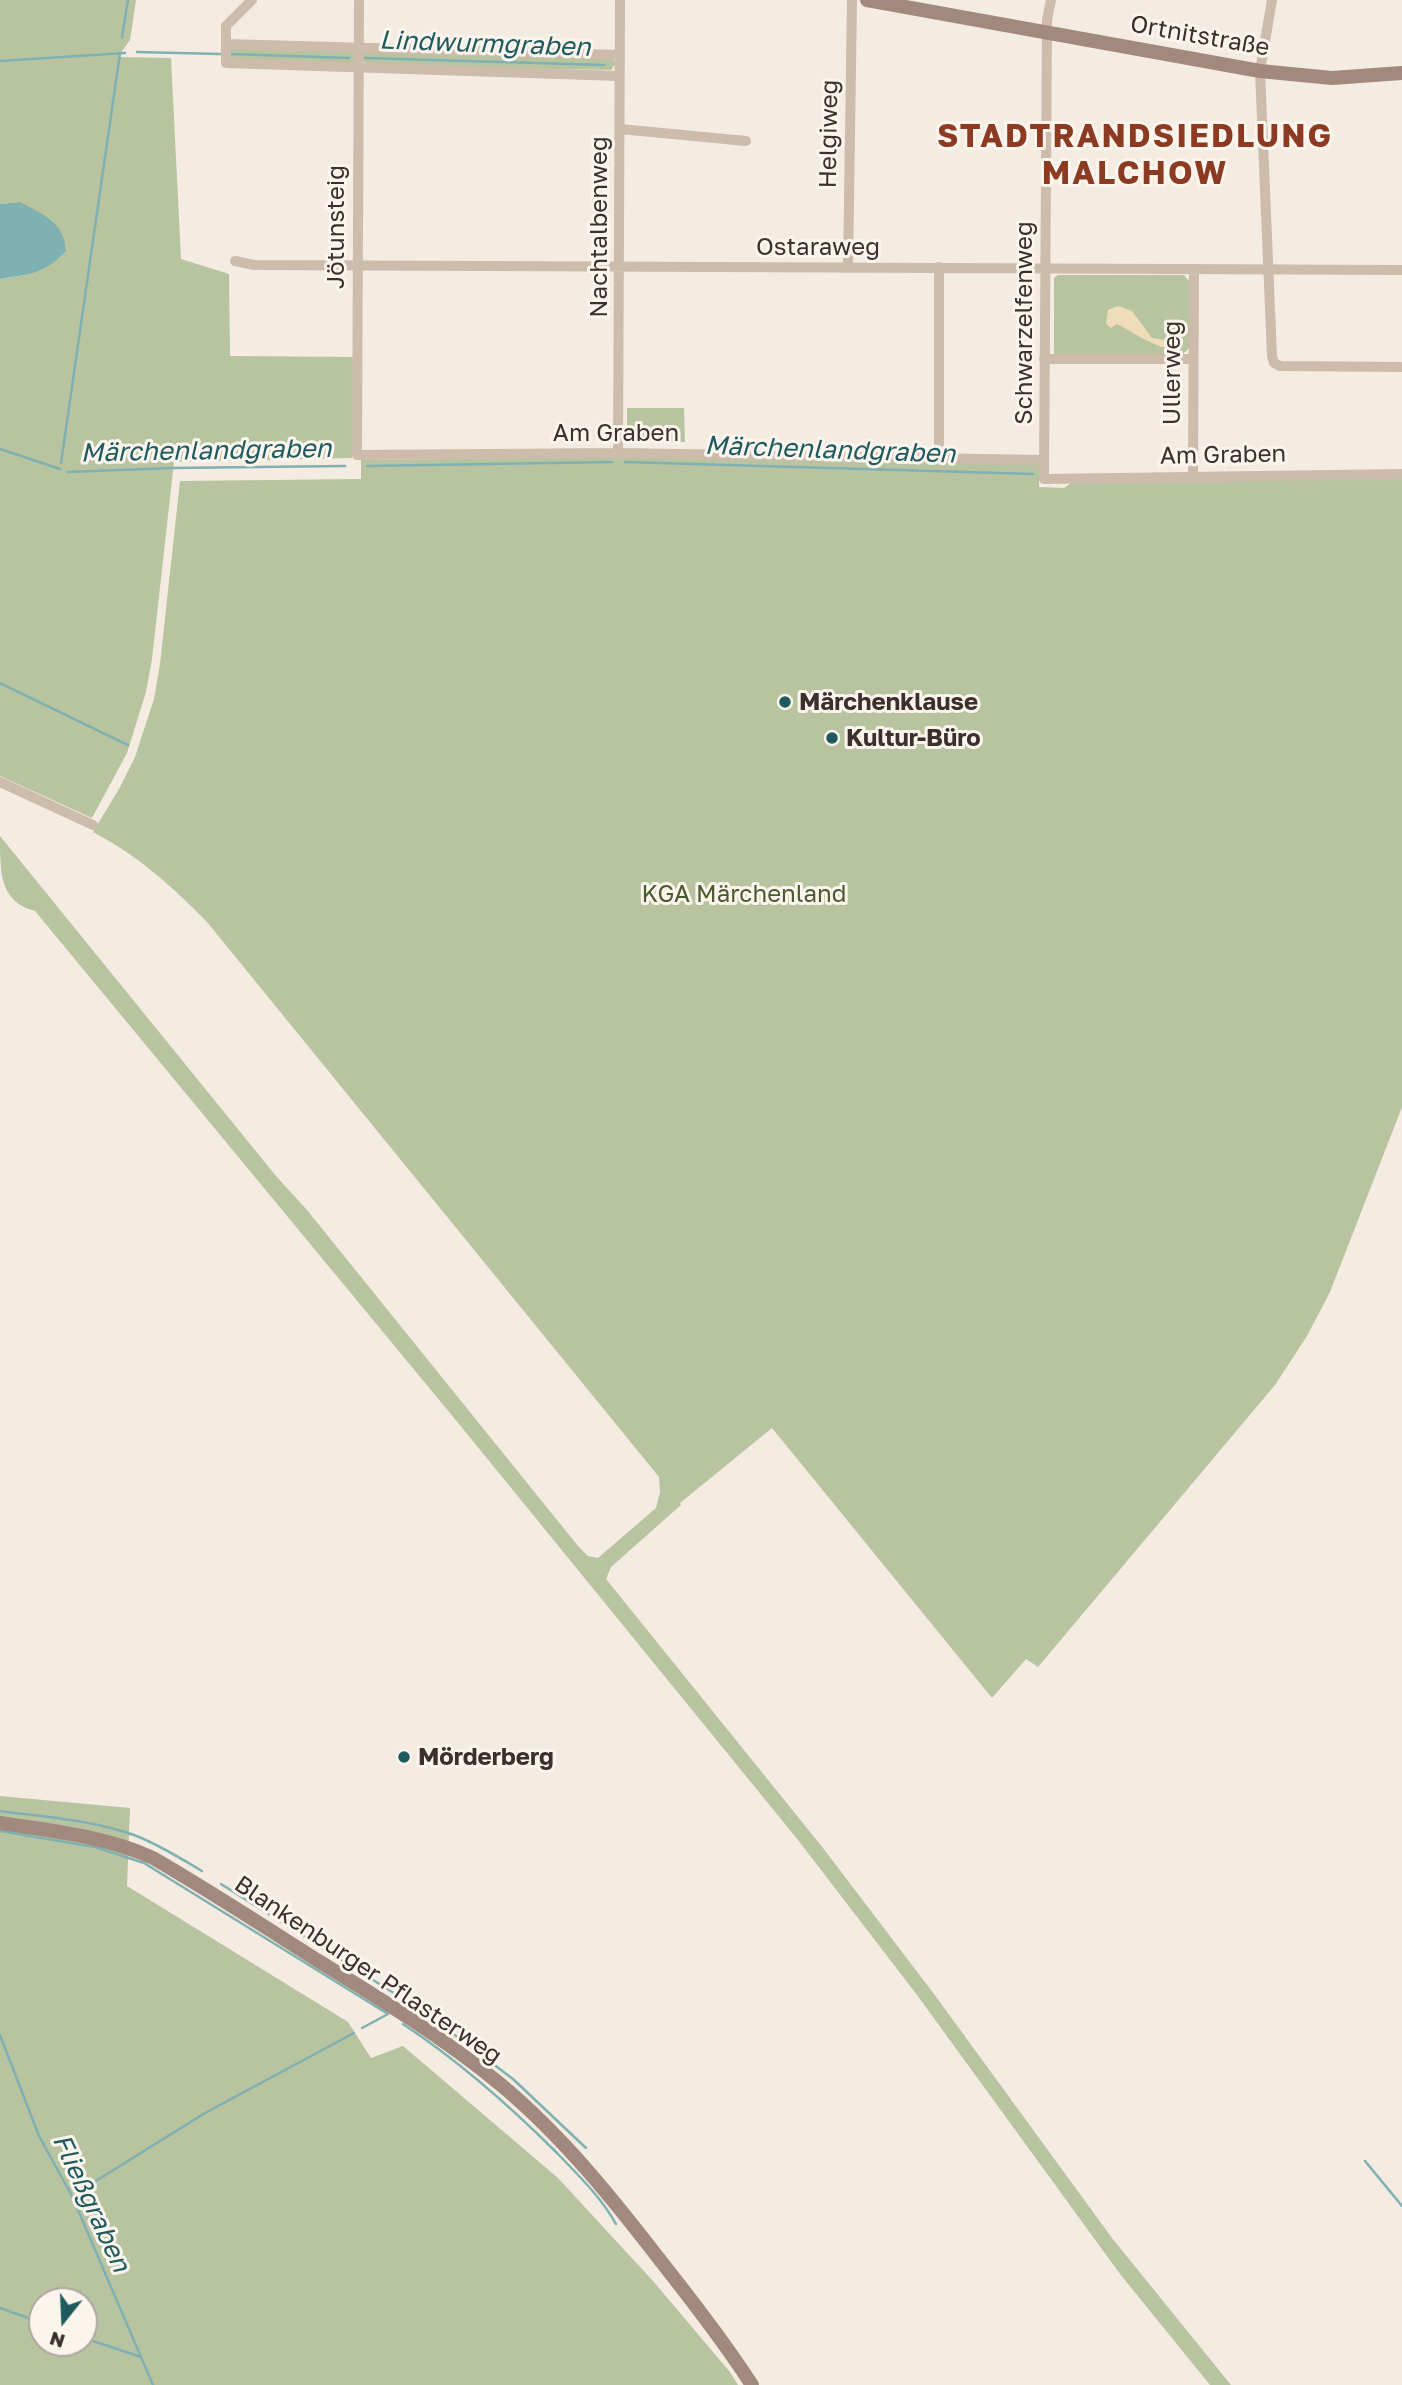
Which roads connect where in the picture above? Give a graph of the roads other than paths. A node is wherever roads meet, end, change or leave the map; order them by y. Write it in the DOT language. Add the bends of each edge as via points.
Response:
graph roads {
  1 [pos="251,0"];
  2 [pos="359,0"];
  3 [pos="620,0"];
  4 [pos="852,0"];
  5 [pos="867,0"];
  6 [pos="1051,0"];
  7 [pos="1272,0"];
  8 [pos="1047,32"];
  9 [pos="226,44"];
  10 [pos="359,47"];
  11 [pos="620,55"];
  12 [pos="358,68"];
  13 [pos="1260,71"];
  14 [pos="1402,73"];
  15 [pos="619,76"];
  16 [pos="620,129"];
  17 [pos="746,141"];
  18 [pos="235,261"];
  19 [pos="357,266"];
  20 [pos="620,267"];
  21 [pos="939,267"];
  22 [pos="848,268"];
  23 [pos="1045,269"];
  24 [pos="1194,270"];
  25 [pos="1268,270"];
  26 [pos="1402,270"];
  27 [pos="1044,359"];
  28 [pos="1193,359"];
  29 [pos="1402,367"];
  30 [pos="618,453"];
  31 [pos="357,455"];
  32 [pos="939,457"];
  33 [pos="1044,460"];
  34 [pos="1402,474"];
  35 [pos="1193,476"];
  36 [pos="1044,479"];
  37 [pos="0,782"];
  38 [pos="93,825"];
  39 [pos="0,1823"];
  40 [pos="752,2385"];
  1 -- 9 [label="street" via="226,26"];
  2 -- 10 [label="street, Jötunsteig"];
  3 -- 11 [label="street, Nachtalbenweg"];
  4 -- 22 [label="street, Helgiweg"];
  5 -- 8 [label="main road, Ortnitstraße"];
  6 -- 8 [label="street, Schwarzelfenweg"];
  7 -- 13 [label="street"];
  8 -- 13 [label="main road, Ortnitstraße"];
  8 -- 23 [label="street, Schwarzelfenweg"];
  9 -- 10 [label="street"];
  9 -- 12 [label="street" via="226,63"];
  10 -- 11 [label="street"];
  10 -- 12 [label="street, Jötunsteig"];
  11 -- 15 [label="street, Nachtalbenweg"];
  12 -- 15 [label="street"];
  12 -- 19 [label="street, Jötunsteig"];
  13 -- 14 [label="main road, Ortnitstraße" via="1332,78"];
  13 -- 25 [label="street"];
  15 -- 16 [label="street, Nachtalbenweg"];
  16 -- 17 [label="street"];
  16 -- 20 [label="street, Nachtalbenweg"];
  18 -- 19 [label="street, Ostaraweg"];
  19 -- 20 [label="street, Ostaraweg"];
  19 -- 31 [label="street, Jötunsteig"];
  20 -- 22 [label="street, Ostaraweg"];
  20 -- 30 [label="street, Nachtalbenweg"];
  21 -- 22 [label="street, Ostaraweg"];
  21 -- 23 [label="street, Ostaraweg"];
  21 -- 32 [label="street"];
  23 -- 24 [label="street, Ostaraweg"];
  23 -- 27 [label="street, Schwarzelfenweg"];
  24 -- 25 [label="street, Ostaraweg"];
  24 -- 28 [label="street, Ullerweg"];
  25 -- 26 [label="street, Ostaraweg"];
  25 -- 29 [label="street" via="1274,363"];
  27 -- 28 [label="street"];
  27 -- 33 [label="street, Schwarzelfenweg"];
  28 -- 35 [label="street, Ullerweg"];
  30 -- 31 [label="street, Am Graben"];
  30 -- 32 [label="street, Am Graben"];
  32 -- 33 [label="street, Am Graben"];
  33 -- 36 [label="street, Schwarzelfenweg"];
  34 -- 35 [label="street, Am Graben"];
  35 -- 36 [label="street, Am Graben"];
  37 -- 38 [label="street"];
  39 -- 40 [label="main road, Blankenburger Pflasterweg" via="79,1835 153,1858 455,2049 502,2086 590,2172"];
}
